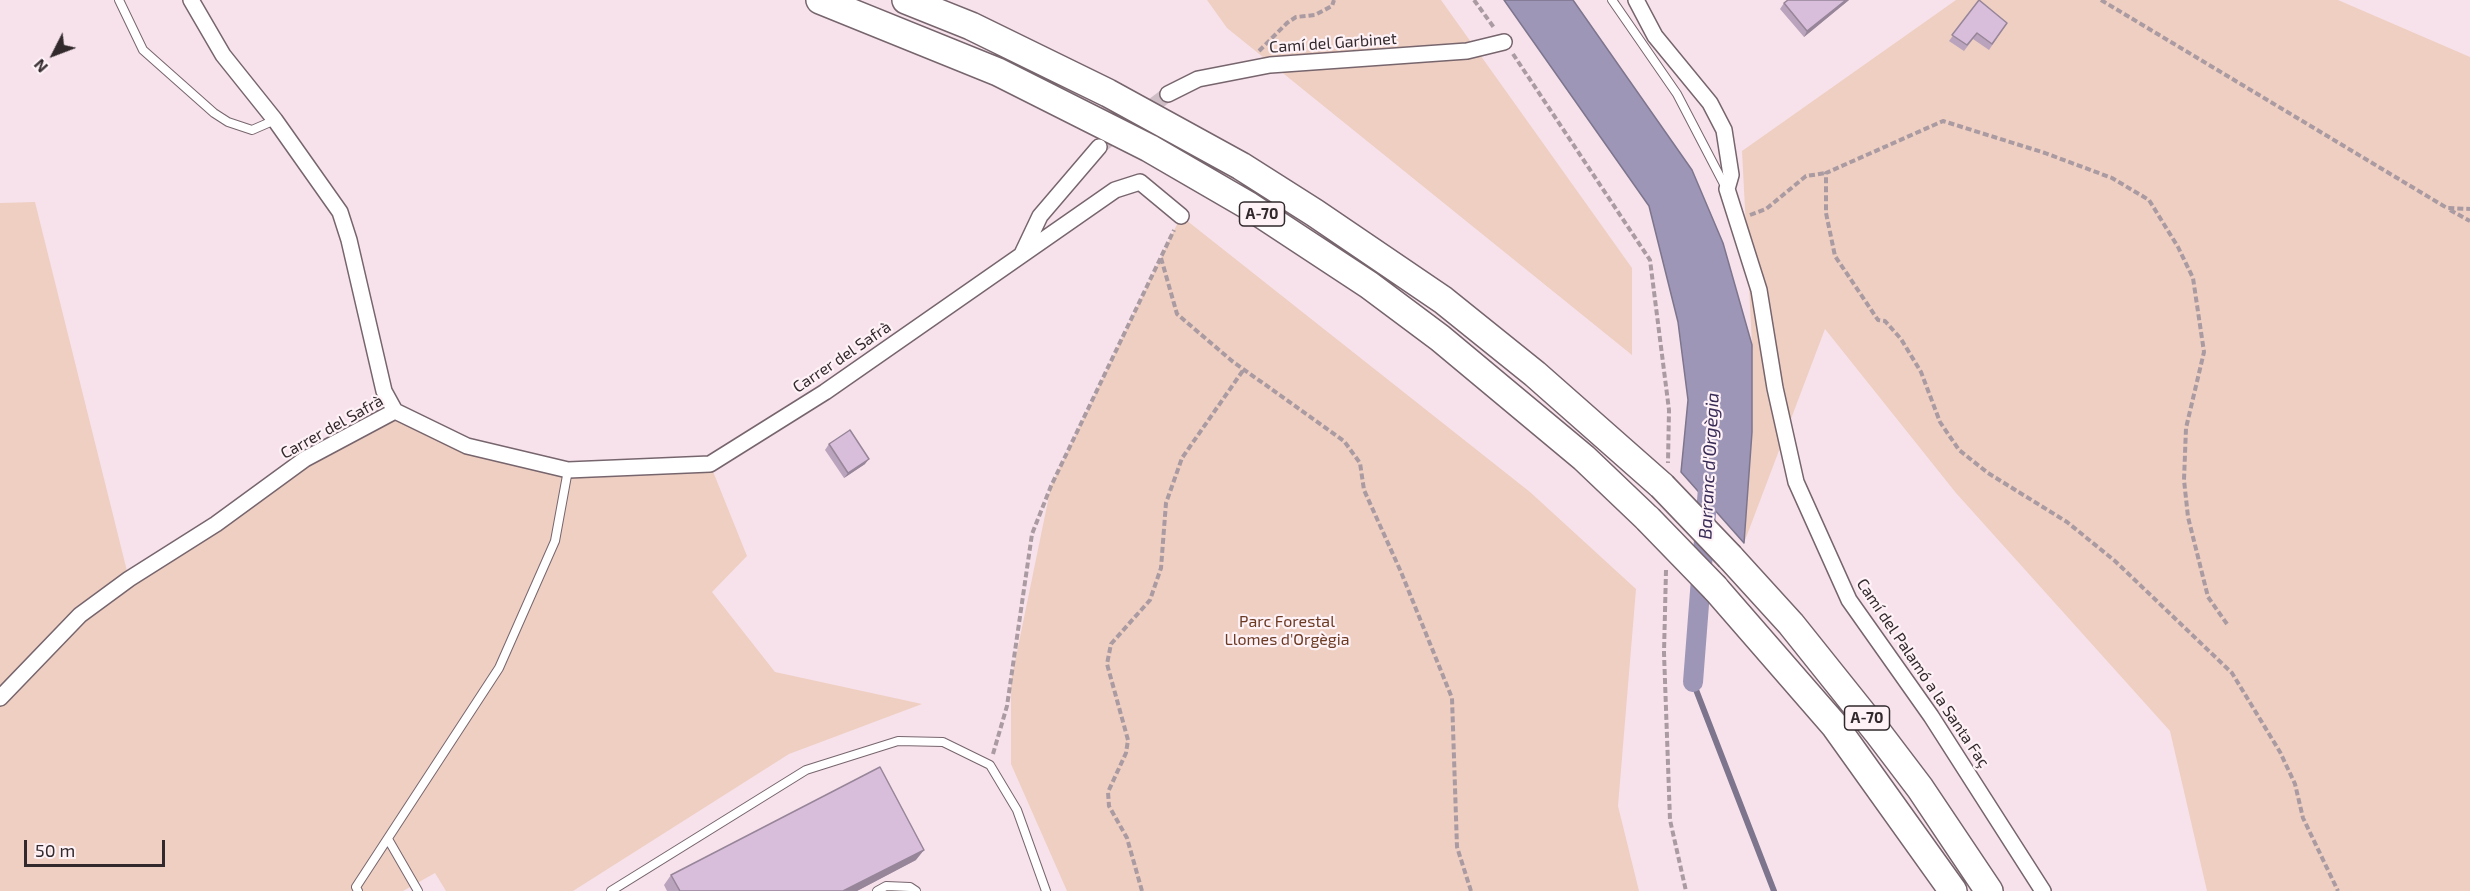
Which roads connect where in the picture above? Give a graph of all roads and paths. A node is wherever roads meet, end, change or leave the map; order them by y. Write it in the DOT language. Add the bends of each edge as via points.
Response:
graph roads {
  1 [pos="119,0"];
  2 [pos="191,0"];
  3 [pos="820,0"];
  4 [pos="906,0"];
  5 [pos="1334,0"];
  6 [pos="1612,0"];
  7 [pos="1636,0"];
  8 [pos="2101,0"];
  9 [pos="1504,42"];
  10 [pos="1236,72"];
  11 [pos="1168,94"];
  12 [pos="275,120"];
  13 [pos="1099,147"];
  14 [pos="1826,173"];
  15 [pos="1727,189"];
  16 [pos="2447,208"];
  17 [pos="2470,209"];
  18 [pos="1181,216"];
  19 [pos="1736,221"];
  20 [pos="2470,221"];
  21 [pos="1021,257"];
  22 [pos="1161,258"];
  23 [pos="1244,369"];
  24 [pos="395,411"];
  25 [pos="568,470"];
  26 [pos="2227,624"];
  27 [pos="0,698"];
  28 [pos="990,765"];
  29 [pos="388,839"];
  30 [pos="358,891"];
  31 [pos="417,891"];
  32 [pos="611,891"];
  33 [pos="877,891"];
  34 [pos="916,891"];
  35 [pos="1046,891"];
  36 [pos="1142,891"];
  37 [pos="1471,891"];
  38 [pos="1953,891"];
  39 [pos="1989,891"];
  40 [pos="2043,891"];
  41 [pos="2337,891"];
  1 -- 12 [label="lane" via="143,50 214,113 252,130"];
  2 -- 12 [label="street" via="223,55"];
  3 -- 38 [label="highway, A-70, bridge" via="998,72 1159,153 1249,206 1369,285 1440,338 1584,458 1715,588 1835,726"];
  4 -- 39 [label="highway, A-70, bridge" via="971,26 1108,93 1241,166 1443,300 1535,374 1662,486 1791,624 1920,788"];
  5 -- 10 [label="path" via="1332,6 1315,15 1296,17 1287,23"];
  6 -- 15 [label="lane" via="1677,94"];
  7 -- 15 [label="street, Camí del Palamó a la Santa Faç" via="1655,36 1710,103 1724,130 1731,175"];
  8 -- 16 [label="path"];
  9 -- 10 [label="street, Camí del Garbinet" via="1467,51 1270,65"];
  10 -- 11 [label="street, Camí del Garbinet" via="1198,79"];
  12 -- 24 [label="street" via="340,212 350,240 384,392"];
  13 -- 21 [label="street" via="1040,216"];
  14 -- 19 [label="path" via="1806,176 1766,209"];
  14 -- 26 [label="path" via="1943,121 2112,178 2149,200 2193,278 2204,352 2186,429 2184,480 2188,517 2208,597"];
  14 -- 41 [label="path" via="1827,213 1835,256 1878,320 1885,321 1901,339 1921,372 1940,422 1959,450 1988,473 2067,522 2115,561 2232,673 2280,752 2295,784 2303,818"];
  15 -- 19 [label="street, Camí del Palamó a la Santa Faç"];
  16 -- 17 [label="path"];
  16 -- 20 [label="path"];
  18 -- 21 [label="street, Carrer del Safrà" via="1140,182 1115,190"];
  18 -- 22 [label="path"];
  19 -- 40 [label="street, Camí del Palamó a la Santa Faç" via="1760,290 1775,388 1796,482 1849,600 1931,716"];
  21 -- 25 [label="street, Carrer del Safrà" via="825,392 710,464"];
  22 -- 23 [label="path" via="1177,314"];
  22 -- 28 [label="path" via="1051,486 1032,534 1007,706"];
  23 -- 36 [label="path" via="1182,458 1166,503 1161,568 1150,600 1111,644 1107,664 1128,740 1108,792 1109,806 1127,838"];
  23 -- 37 [label="path" via="1344,441 1360,464 1364,490 1452,698 1457,847"];
  24 -- 25 [label="street, Carrer del Safrà" via="467,446"];
  24 -- 27 [label="street, Carrer del Safrà" via="305,459 216,524 129,579 80,615"];
  25 -- 29 [label="lane" via="555,541 499,668"];
  28 -- 32 [label="lane" via="943,742 898,741 806,770"];
  28 -- 35 [label="lane" via="1017,810"];
  29 -- 30 [label="lane"];
  29 -- 31 [label="lane"];
  33 -- 34 [label="lane" via="886,886"];
}
